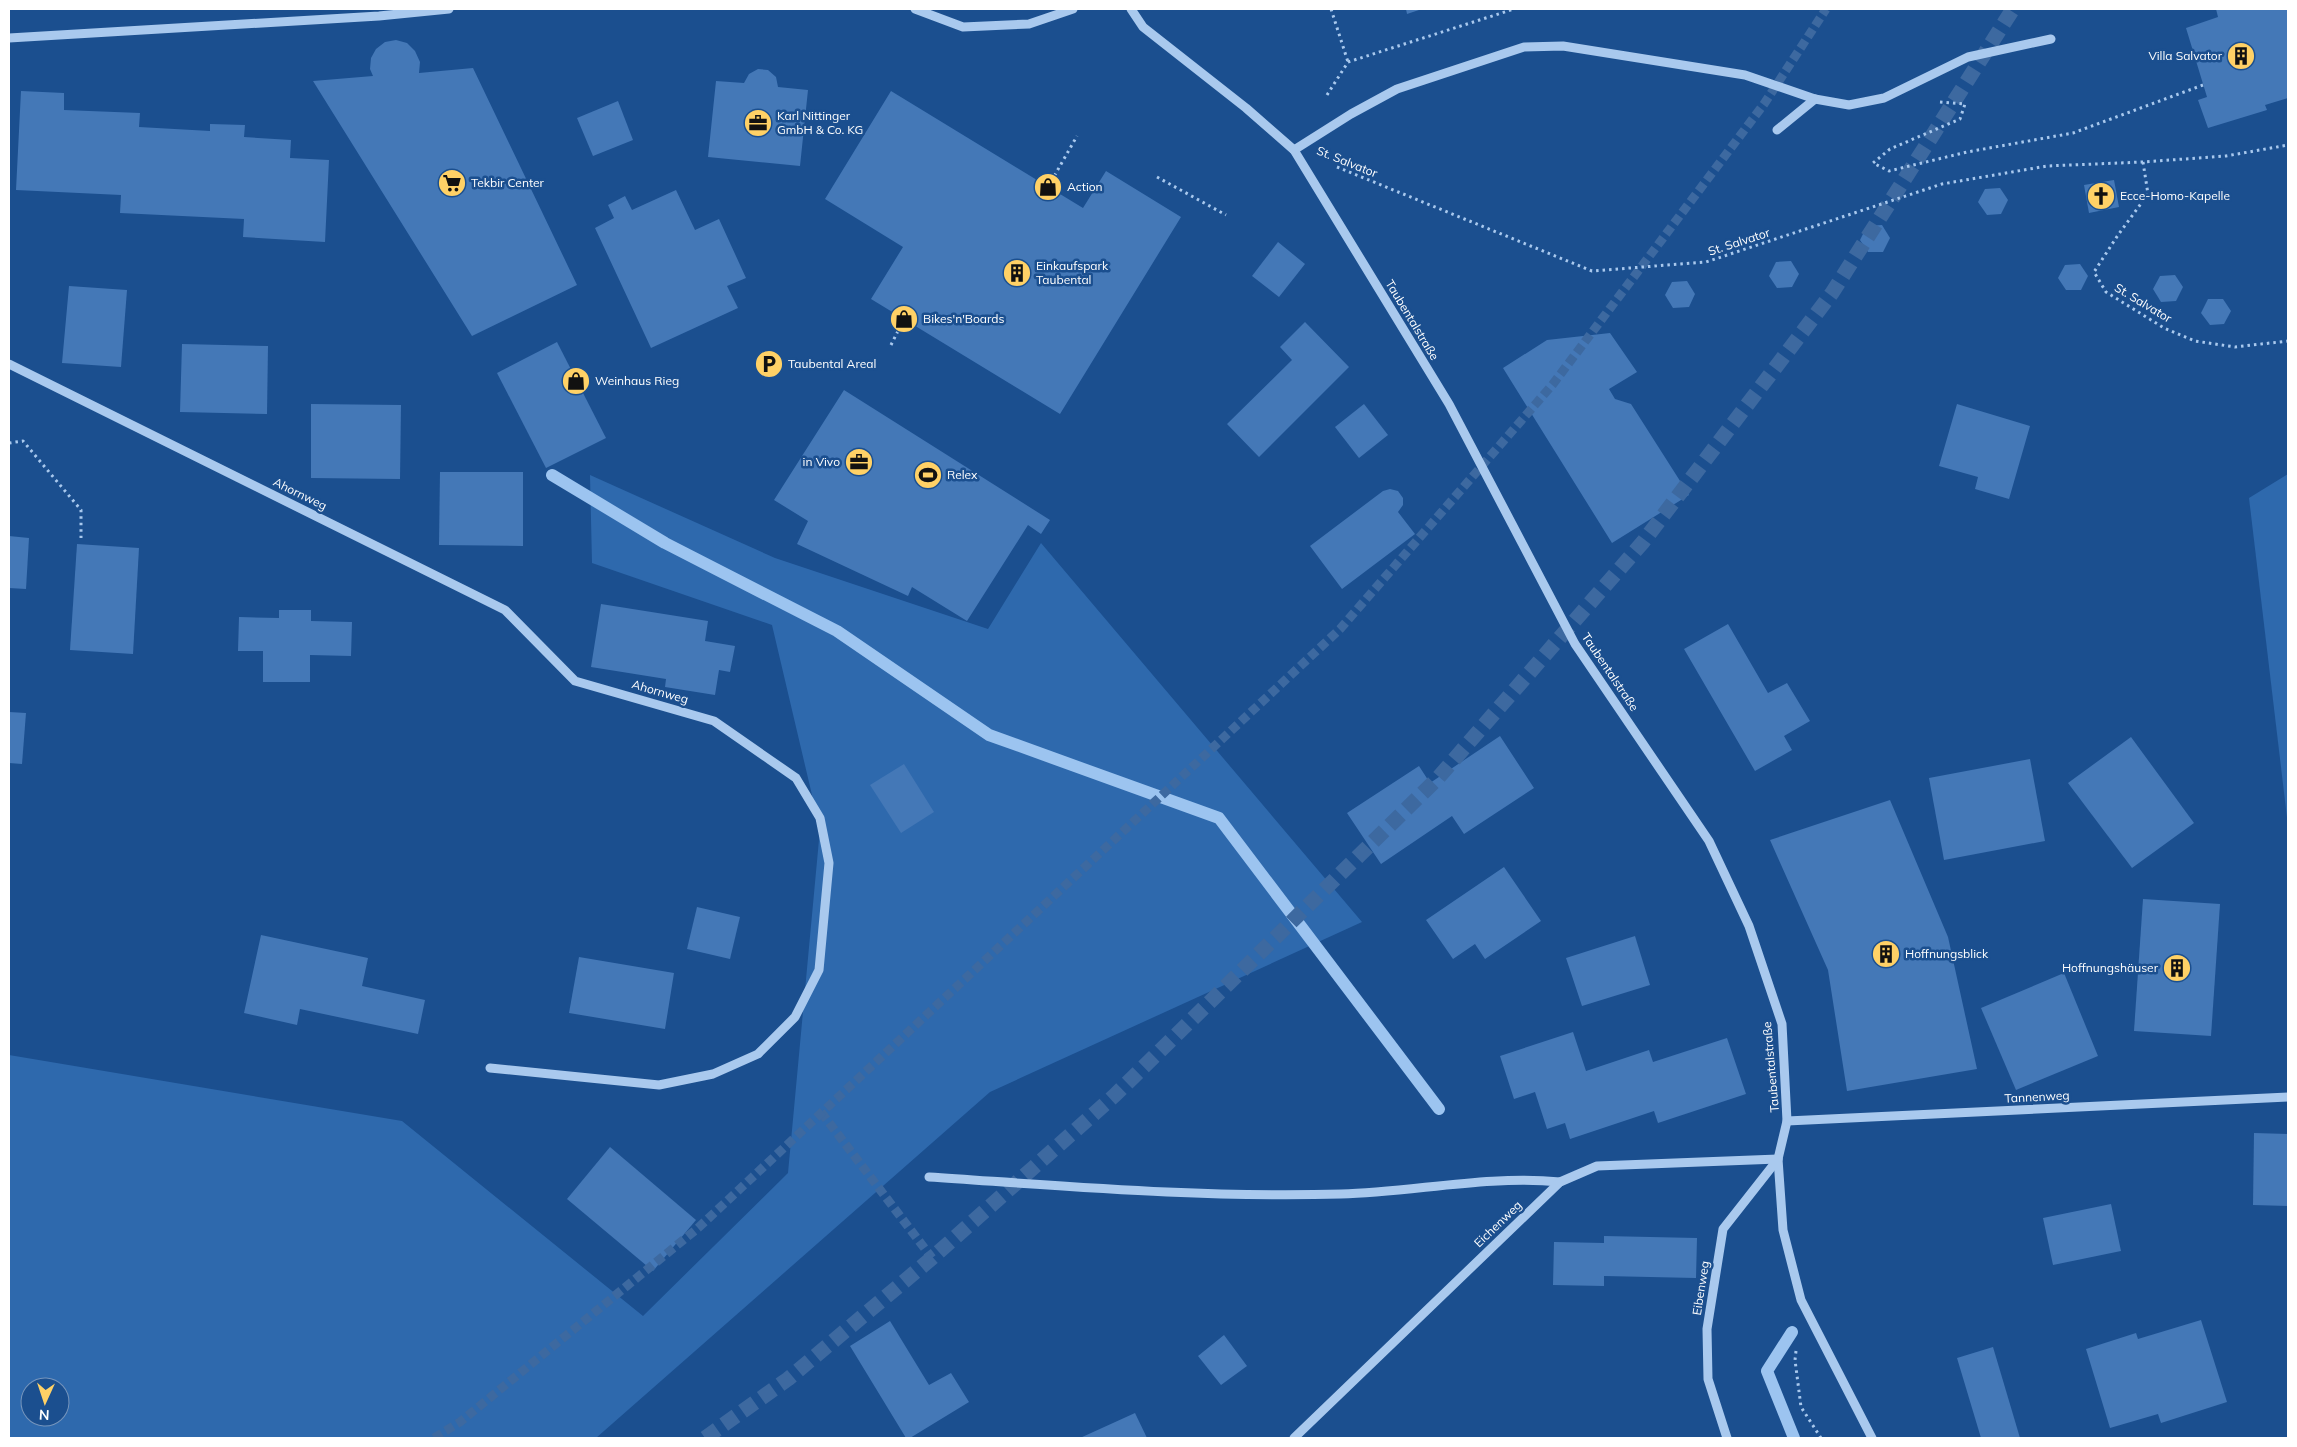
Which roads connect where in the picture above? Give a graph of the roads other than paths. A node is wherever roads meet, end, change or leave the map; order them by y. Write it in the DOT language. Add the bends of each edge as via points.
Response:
graph roads {
  1 [pos="449,9"];
  2 [pos="915,9"];
  3 [pos="1073,9"];
  4 [pos="1131,9"];
  5 [pos="9,38"];
  6 [pos="2051,39"];
  7 [pos="1815,98"];
  8 [pos="1777,130"];
  9 [pos="1294,150"];
  10 [pos="9,364"];
  11 [pos="490,1068"];
  12 [pos="2288,1097"];
  13 [pos="1788,1121"];
  14 [pos="1778,1159"];
  15 [pos="929,1177"];
  16 [pos="1560,1182"];
  17 [pos="1294,1438"];
  18 [pos="1727,1438"];
  19 [pos="1872,1438"];
  1 -- 5 [label="street"];
  2 -- 3 [label="street" via="963,27 1029,24"];
  4 -- 9 [label="street, Taubentalstraße" via="1143,27"];
  6 -- 7 [label="street" via="1968,57 1884,98 1848,105"];
  7 -- 8 [label="street"];
  7 -- 9 [label="street" via="1745,75 1563,46 1524,47 1397,89"];
  9 -- 13 [label="street, Taubentalstraße" via="1449,404 1574,644 1709,840 1750,926 1782,1024"];
  10 -- 11 [label="street, Ahornweg" via="505,610 575,681 714,721 796,778 820,818 829,863 819,970 795,1017 758,1054 713,1074 659,1085"];
  12 -- 13 [label="street, Tannenweg"];
  13 -- 14 [label="street, Taubentalstraße"];
  14 -- 16 [label="street, Eichenweg" via="1597,1166"];
  14 -- 18 [label="street, Eibenweg" via="1724,1229 1707,1329 1708,1379"];
  14 -- 19 [label="street, Taubentalstraße" via="1783,1230 1801,1300"];
  15 -- 16 [label="street" via="1176,1194 1343,1194 1526,1179"];
  16 -- 17 [label="street, Eichenweg"];
}
